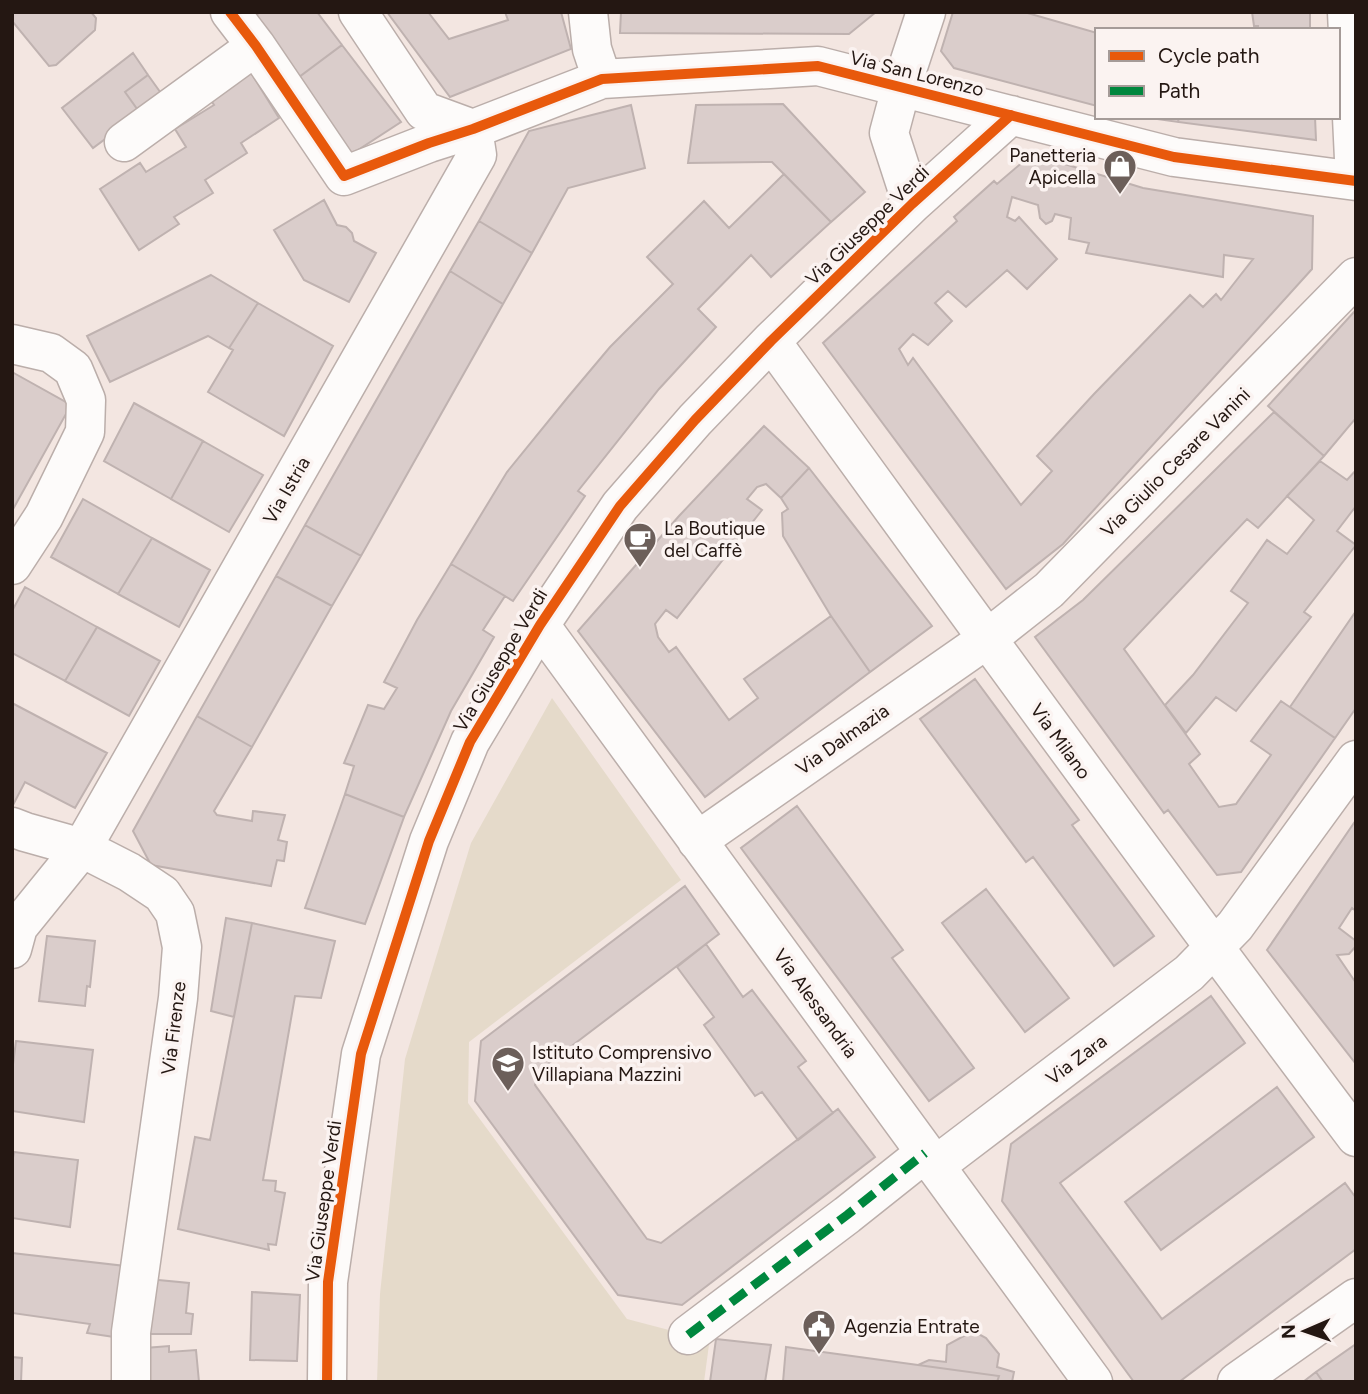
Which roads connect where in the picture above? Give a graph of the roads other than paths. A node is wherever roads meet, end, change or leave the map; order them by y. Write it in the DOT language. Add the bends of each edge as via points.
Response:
graph roads {
  1 [pos="230,12"];
  2 [pos="358,12"];
  3 [pos="588,12"];
  4 [pos="926,12"];
  5 [pos="1346,12"];
  6 [pos="257,46"];
  7 [pos="602,79"];
  8 [pos="901,88"];
  9 [pos="1011,115"];
  10 [pos="473,129"];
  11 [pos="124,142"];
  12 [pos="1355,181"];
  13 [pos="912,204"];
  14 [pos="1356,276"];
  15 [pos="771,341"];
  16 [pos="12,344"];
  17 [pos="12,565"];
  18 [pos="540,625"];
  19 [pos="987,639"];
  20 [pos="1356,760"];
  21 [pos="12,827"];
  22 [pos="697,841"];
  23 [pos="82,848"];
  24 [pos="1214,948"];
  25 [pos="12,949"];
  26 [pos="1356,1137"];
  27 [pos="930,1159"];
  28 [pos="1356,1298"];
  29 [pos="688,1335"];
  30 [pos="131,1382"];
  31 [pos="327,1382"];
  32 [pos="1093,1382"];
  33 [pos="1237,1382"];
  1 -- 6 [label="street"];
  2 -- 10 [label="street" via="424,111"];
  3 -- 7 [label="street" via="592,49"];
  4 -- 8 [label="street"];
  5 -- 12 [label="street"];
  6 -- 10 [label="street, Via San Lorenzo" via="344,176"];
  6 -- 11 [label="street"];
  7 -- 8 [label="street, Via San Lorenzo" via="818,66"];
  7 -- 10 [label="street, Via San Lorenzo"];
  8 -- 9 [label="street, Via San Lorenzo"];
  8 -- 13 [label="street" via="889,134"];
  9 -- 12 [label="street, Via San Lorenzo" via="1174,158"];
  9 -- 13 [label="street, Via Giuseppe Verdi"];
  10 -- 23 [label="street, Via Istria" via="477,155"];
  13 -- 15 [label="street, Via Giuseppe Verdi"];
  14 -- 19 [label="street, Via Giulio Cesare Vanini" via="1049,590"];
  15 -- 18 [label="street, Via Giuseppe Verdi" via="620,506"];
  15 -- 19 [label="street, Via Milano"];
  16 -- 17 [label="street" via="51,353 73,369 86,400 85,432 44,516"];
  18 -- 22 [label="street, Via Alessandria"];
  18 -- 31 [label="street, Via Giuseppe Verdi" via="470,742 429,841 361,1054 328,1282"];
  19 -- 22 [label="street, Via Dalmazia"];
  19 -- 24 [label="street, Via Milano"];
  20 -- 24 [label="street, Via Zara"];
  21 -- 23 [label="street, Via Firenze"];
  22 -- 27 [label="street, Via Alessandria"];
  23 -- 25 [label="street" via="18,927"];
  23 -- 30 [label="street, Via Firenze" via="162,894 175,913 182,947 131,1332"];
  24 -- 26 [label="street, Via Milano"];
  24 -- 27 [label="street, Via Zara" via="1189,973"];
  27 -- 29 [label="street, Via Zara"];
  27 -- 32 [label="street, Via Alessandria"];
  28 -- 33 [label="street"];
}
